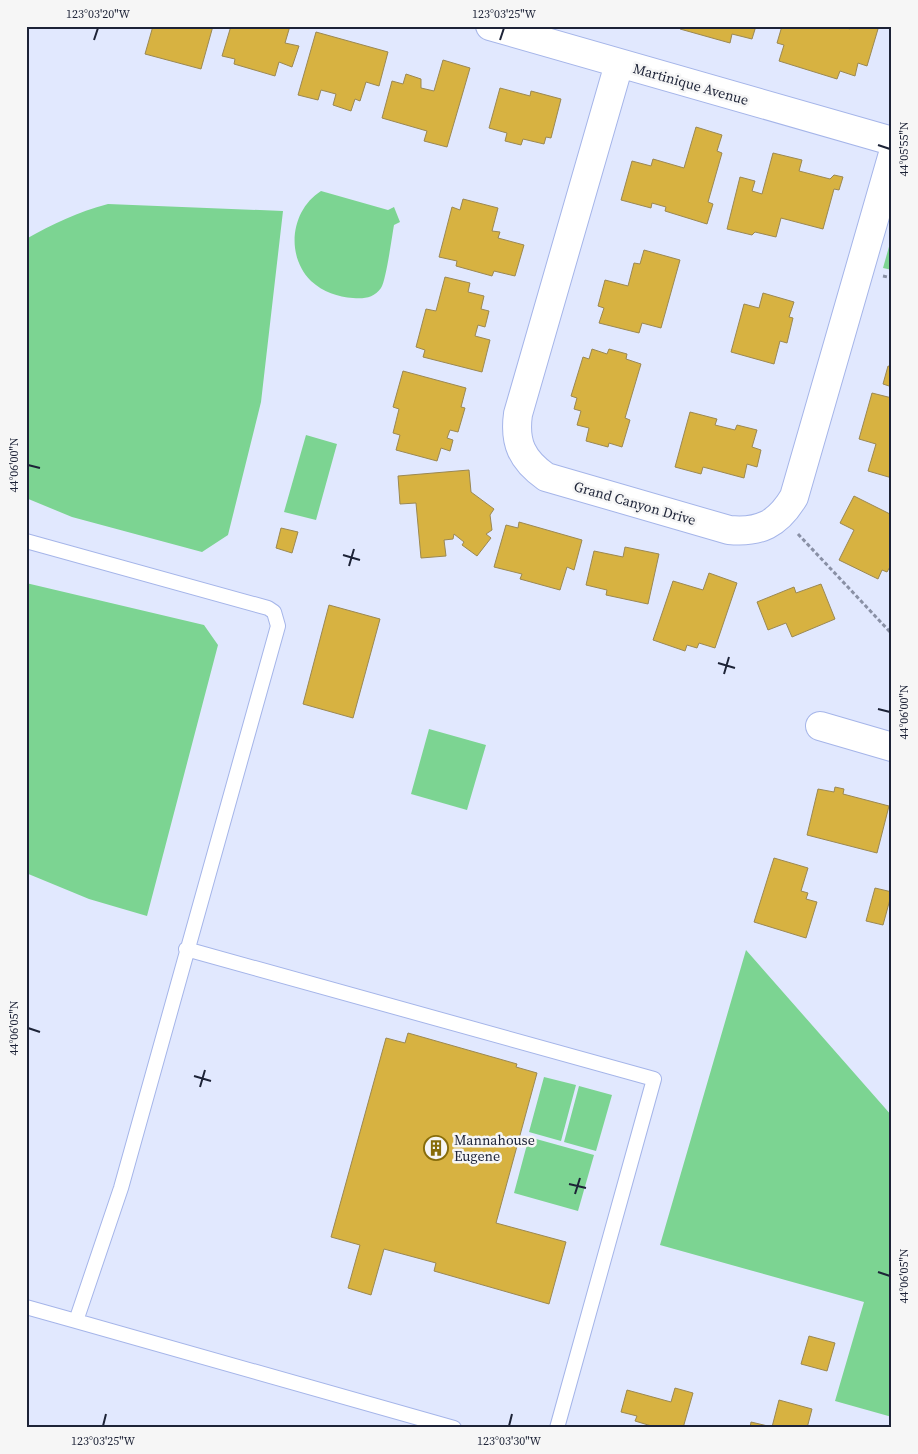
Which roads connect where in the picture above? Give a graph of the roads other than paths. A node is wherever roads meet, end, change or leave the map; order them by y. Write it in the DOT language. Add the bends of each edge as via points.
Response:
graph roads {
  1 [pos="490,26"];
  2 [pos="619,64"];
  3 [pos="892,141"];
  4 [pos="892,157"];
  5 [pos="26,541"];
  6 [pos="820,726"];
  7 [pos="892,747"];
  8 [pos="186,949"];
  9 [pos="26,1307"];
  10 [pos="76,1321"];
  11 [pos="454,1428"];
  12 [pos="557,1428"];
  1 -- 2 [label="street, Martinique Avenue"];
  2 -- 3 [label="street, Martinique Avenue"];
  2 -- 4 [label="street, Grand Canyon Drive" via="518,414 518,444 535,469 546,477 729,530 759,529 781,515 794,497"];
  5 -- 8 [label="lane" via="274,612 277,633"];
  6 -- 7 [label="street"];
  8 -- 10 [label="lane" via="121,1188"];
  8 -- 12 [label="lane" via="654,1079"];
  9 -- 10 [label="lane"];
  10 -- 11 [label="lane"];
}
